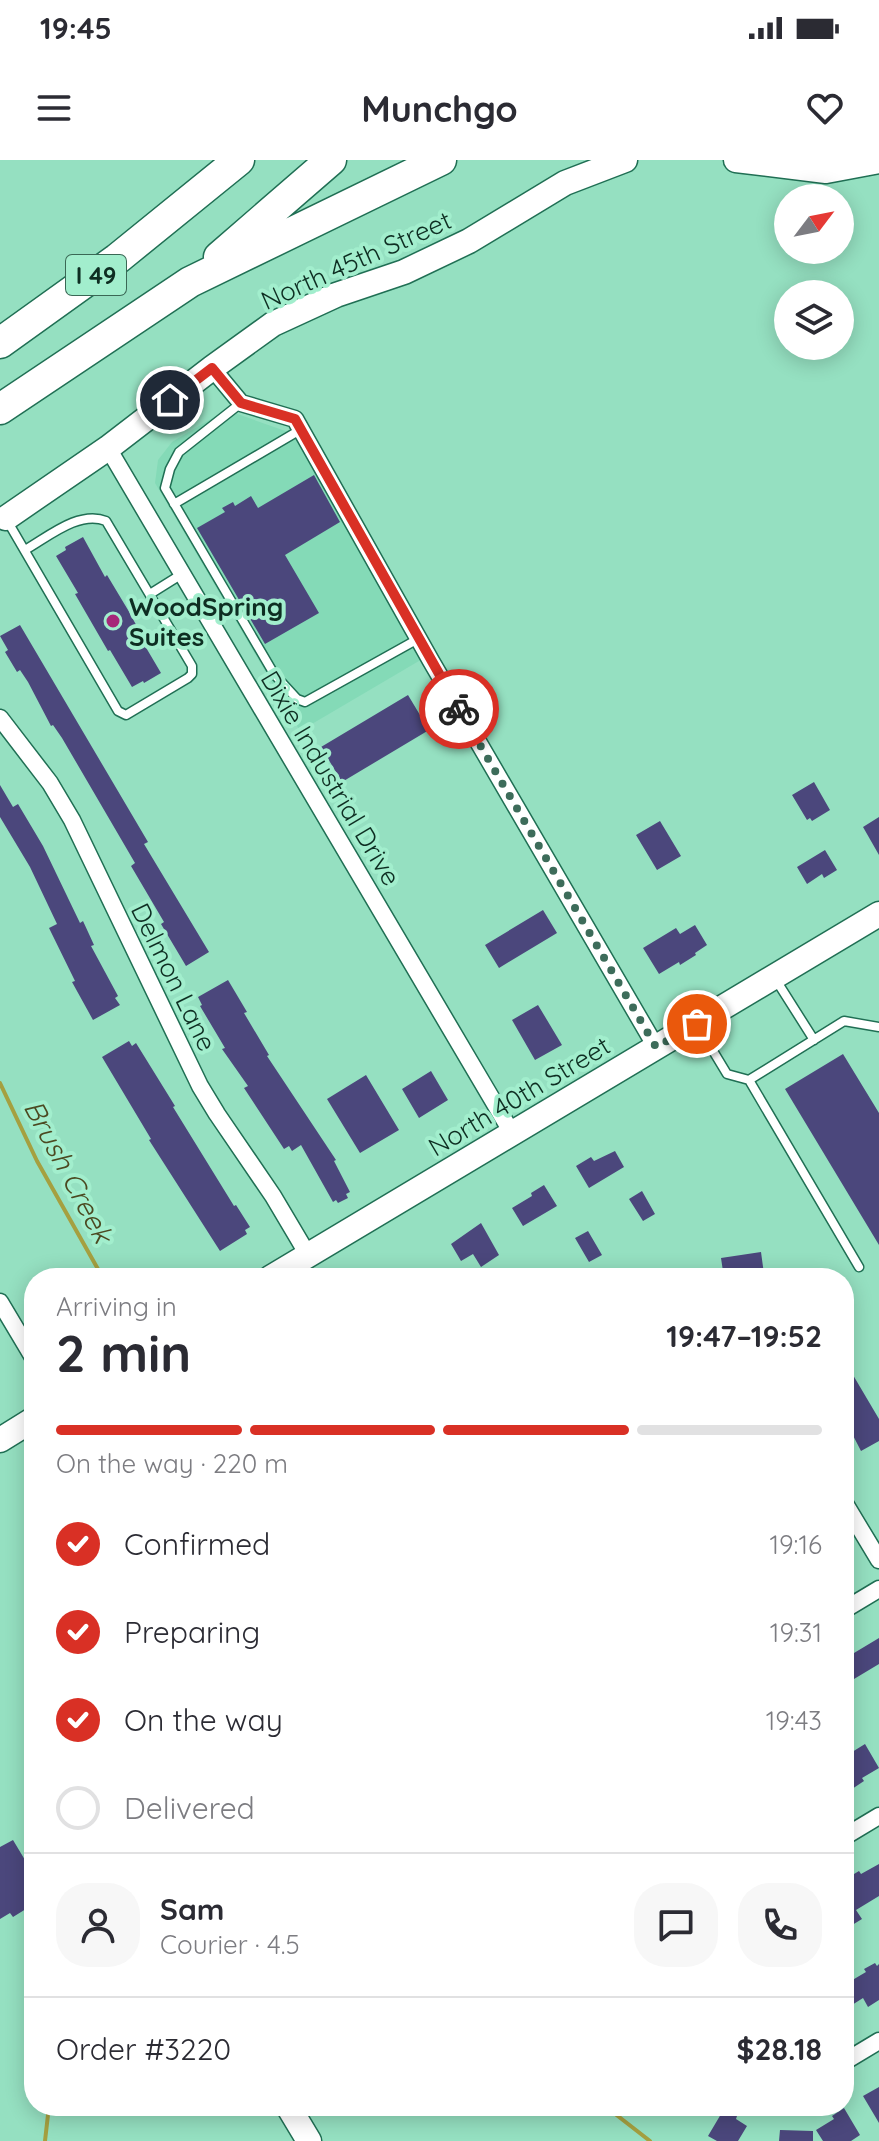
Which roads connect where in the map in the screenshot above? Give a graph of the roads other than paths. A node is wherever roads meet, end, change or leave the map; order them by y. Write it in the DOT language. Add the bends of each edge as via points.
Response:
graph roads {
  1 [pos="223,160"];
  2 [pos="239,160"];
  3 [pos="331,160"];
  4 [pos="441,160"];
  5 [pos="625,160"];
  6 [pos="736,160"];
  7 [pos="879,161"];
  8 [pos="187,201"];
  9 [pos="190,282"];
  10 [pos="0,343"];
  11 [pos="212,368"];
  12 [pos="241,403"];
  13 [pos="0,409"];
  14 [pos="300,430"];
  15 [pos="108,448"];
  16 [pos="174,504"];
  17 [pos="6,518"];
  18 [pos="25,550"];
  19 [pos="182,574"];
  20 [pos="150,594"];
  21 [pos="419,639"];
  22 [pos="0,718"];
  23 [pos="879,914"];
  24 [pos="774,976"];
  25 [pos="697,1024"];
  26 [pos="879,1027"];
  27 [pos="814,1040"];
  28 [pos="656,1047"];
  29 [pos="749,1080"];
  30 [pos="512,1133"];
  31 [pos="308,1255"];
  32 [pos="859,1267"];
  33 [pos="287,1268"];
  34 [pos="0,1302"];
  35 [pos="24,1342"];
  36 [pos="24,1425"];
  37 [pos="0,1440"];
  38 [pos="854,1519"];
  39 [pos="879,1560"];
  40 [pos="879,1589"];
  41 [pos="854,1604"];
  42 [pos="879,1816"];
  43 [pos="854,1831"];
  44 [pos="879,2041"];
  45 [pos="854,2056"];
  46 [pos="294,2116"];
  47 [pos="309,2141"];
  1 -- 8 [label="highway"];
  2 -- 8 [label="highway, I 49"];
  3 -- 9 [label="highway, I 49"];
  4 -- 9 [label="highway"];
  5 -- 11 [label="street, North 45th Street" via="565,183 469,241 404,272 273,324"];
  6 -- 7 [label="street" via="826,171"];
  8 -- 10 [label="highway, I 49"];
  9 -- 13 [label="highway, I 49"];
  11 -- 12 [label="street"];
  11 -- 15 [label="street, North 45th Street"];
  12 -- 14 [label="street" via="295,419"];
  12 -- 16 [label="lane" via="179,452 165,488"];
  14 -- 16 [label="lane"];
  14 -- 21 [label="street"];
  15 -- 17 [label="street, North 45th Street"];
  15 -- 19 [label="street, Dixie Industrial Drive"];
  16 -- 21 [label="lane" via="274,674 297,699 305,702"];
  17 -- 18 [label="lane"];
  18 -- 20 [label="lane" via="75,522 103,519"];
  18 -- 20 [label="lane" via="118,711 126,715 192,674"];
  19 -- 20 [label="lane"];
  19 -- 30 [label="street, Dixie Industrial Drive"];
  21 -- 28 [label="street"];
  22 -- 31 [label="street, Delmon Lane" via="72,820 200,1086"];
  23 -- 24 [label="street, North 40th Street"];
  24 -- 25 [label="street, North 40th Street"];
  24 -- 27 [label="lane"];
  25 -- 28 [label="street, North 40th Street"];
  25 -- 29 [label="lane" via="727,1074"];
  26 -- 27 [label="lane" via="844,1021"];
  27 -- 29 [label="lane"];
  28 -- 30 [label="street, North 40th Street"];
  29 -- 32 [label="lane"];
  30 -- 31 [label="street, North 40th Street"];
  31 -- 33 [label="street, North 40th Street"];
  34 -- 35 [label="street"];
  36 -- 37 [label="street"];
  38 -- 39 [label="street"];
  40 -- 41 [label="street"];
  42 -- 43 [label="street"];
  44 -- 45 [label="street"];
  46 -- 47 [label="street"];
}
